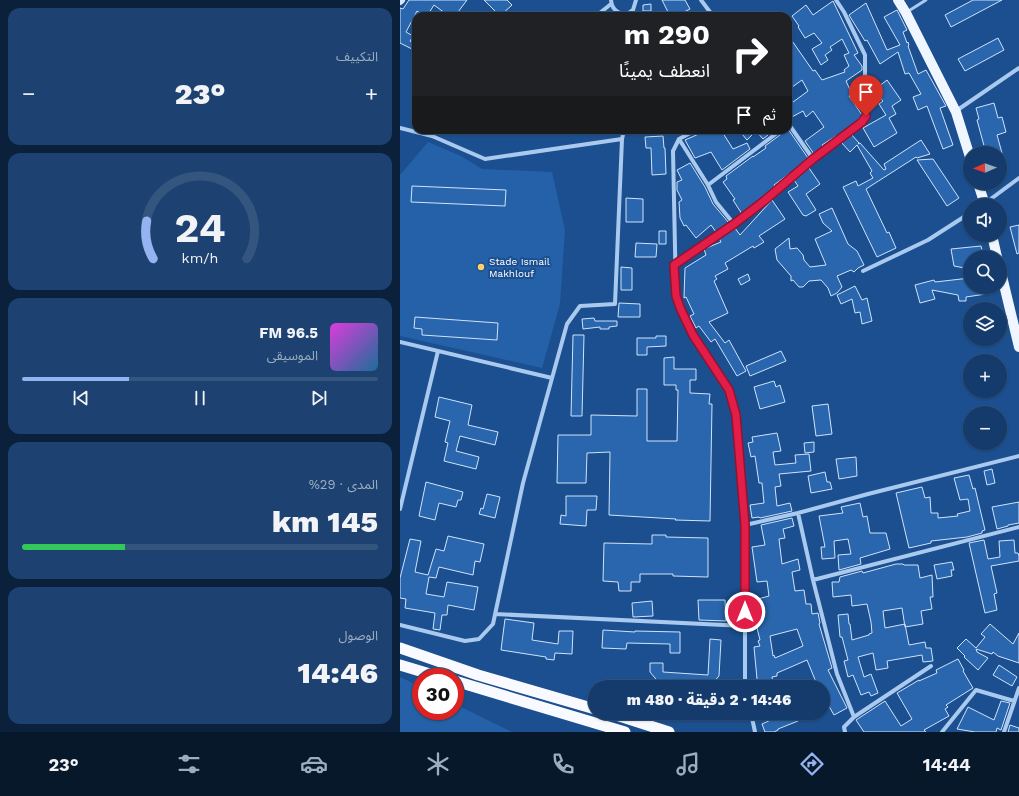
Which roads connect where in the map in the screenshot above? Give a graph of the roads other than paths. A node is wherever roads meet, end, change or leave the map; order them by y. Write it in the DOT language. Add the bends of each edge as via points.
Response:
graph roads {
  1 [pos="636,0"];
  2 [pos="701,0"];
  3 [pos="836,0"];
  4 [pos="898,0"];
  5 [pos="926,0"];
  6 [pos="611,2"];
  7 [pos="600,12"];
  8 [pos="618,12"];
  9 [pos="631,12"];
  10 [pos="710,12"];
  11 [pos="906,13"];
  12 [pos="1019,68"];
  13 [pos="956,112"];
  14 [pos="400,128"];
  15 [pos="792,130"];
  16 [pos="412,131"];
  17 [pos="424,134"];
  18 [pos="623,134"];
  19 [pos="688,134"];
  20 [pos="776,134"];
  21 [pos="622,139"];
  22 [pos="679,139"];
  23 [pos="967,146"];
  24 [pos="813,159"];
  25 [pos="1019,178"];
  26 [pos="708,185"];
  27 [pos="993,198"];
  28 [pos="963,218"];
  29 [pos="734,224"];
  30 [pos="674,265"];
  31 [pos="863,271"];
  32 [pos="1006,294"];
  33 [pos="400,342"];
  34 [pos="1019,347"];
  35 [pos="438,351"];
  36 [pos="552,378"];
  37 [pos="1019,456"];
  38 [pos="400,509"];
  39 [pos="798,514"];
  40 [pos="745,525"];
  41 [pos="1019,527"];
  42 [pos="813,580"];
  43 [pos="495,614"];
  44 [pos="400,625"];
  45 [pos="745,626"];
  46 [pos="400,648"];
  47 [pos="400,665"];
  48 [pos="931,666"];
  49 [pos="412,669"];
  50 [pos="745,680"];
  51 [pos="464,685"];
  52 [pos="1019,688"];
  53 [pos="1014,701"];
  54 [pos="588,707"];
  55 [pos="854,717"];
  56 [pos="632,720"];
  57 [pos="753,720"];
  58 [pos="625,732"];
  59 [pos="669,732"];
  60 [pos="756,732"];
  61 [pos="844,732"];
  62 [pos="942,732"];
  63 [pos="1004,732"];
  1 -- 9 [label="street"];
  2 -- 10 [label="street"];
  3 -- 24 [label="street" via="865,55 866,116 862,122"];
  4 -- 11 [label="main road"];
  5 -- 11 [label="lane"];
  6 -- 7 [label="street"];
  6 -- 8 [label="street"];
  11 -- 13 [label="main road"];
  12 -- 13 [label="street"];
  13 -- 23 [label="main road"];
  14 -- 16 [label="street"];
  15 -- 24 [label="street"];
  17 -- 21 [label="street" via="485,159"];
  18 -- 21 [label="street"];
  19 -- 22 [label="street"];
  20 -- 26 [label="street"];
  21 -- 36 [label="street" via="615,304 580,306 567,324"];
  22 -- 26 [label="street"];
  22 -- 30 [label="street" via="673,151"];
  24 -- 29 [label="street" via="774,194"];
  25 -- 27 [label="street"];
  26 -- 29 [label="street" via="716,202"];
  28 -- 31 [label="street" via="928,240"];
  29 -- 30 [label="street"];
  30 -- 40 [label="street" via="676,296 681,310 693,335 729,390 736,415"];
  32 -- 34 [label="main road"];
  33 -- 35 [label="street"];
  35 -- 36 [label="street"];
  35 -- 38 [label="street"];
  36 -- 43 [label="street" via="523,483"];
  37 -- 39 [label="street"];
  39 -- 40 [label="street"];
  39 -- 42 [label="street"];
  40 -- 45 [label="street"];
  41 -- 42 [label="street"];
  42 -- 55 [label="street" via="837,674"];
  43 -- 44 [label="street" via="493,624 485,634 479,639 465,641"];
  43 -- 45 [label="street"];
  45 -- 50 [label="street"];
  46 -- 54 [label="highway" via="478,675"];
  47 -- 49 [label="highway"];
  48 -- 55 [label="street"];
  51 -- 58 [label="highway"];
  52 -- 53 [label="street"];
  53 -- 62 [label="street" via="976,690"];
  53 -- 63 [label="street"];
  55 -- 61 [label="street" via="844,727"];
  56 -- 59 [label="highway"];
  57 -- 60 [label="street"];
}
